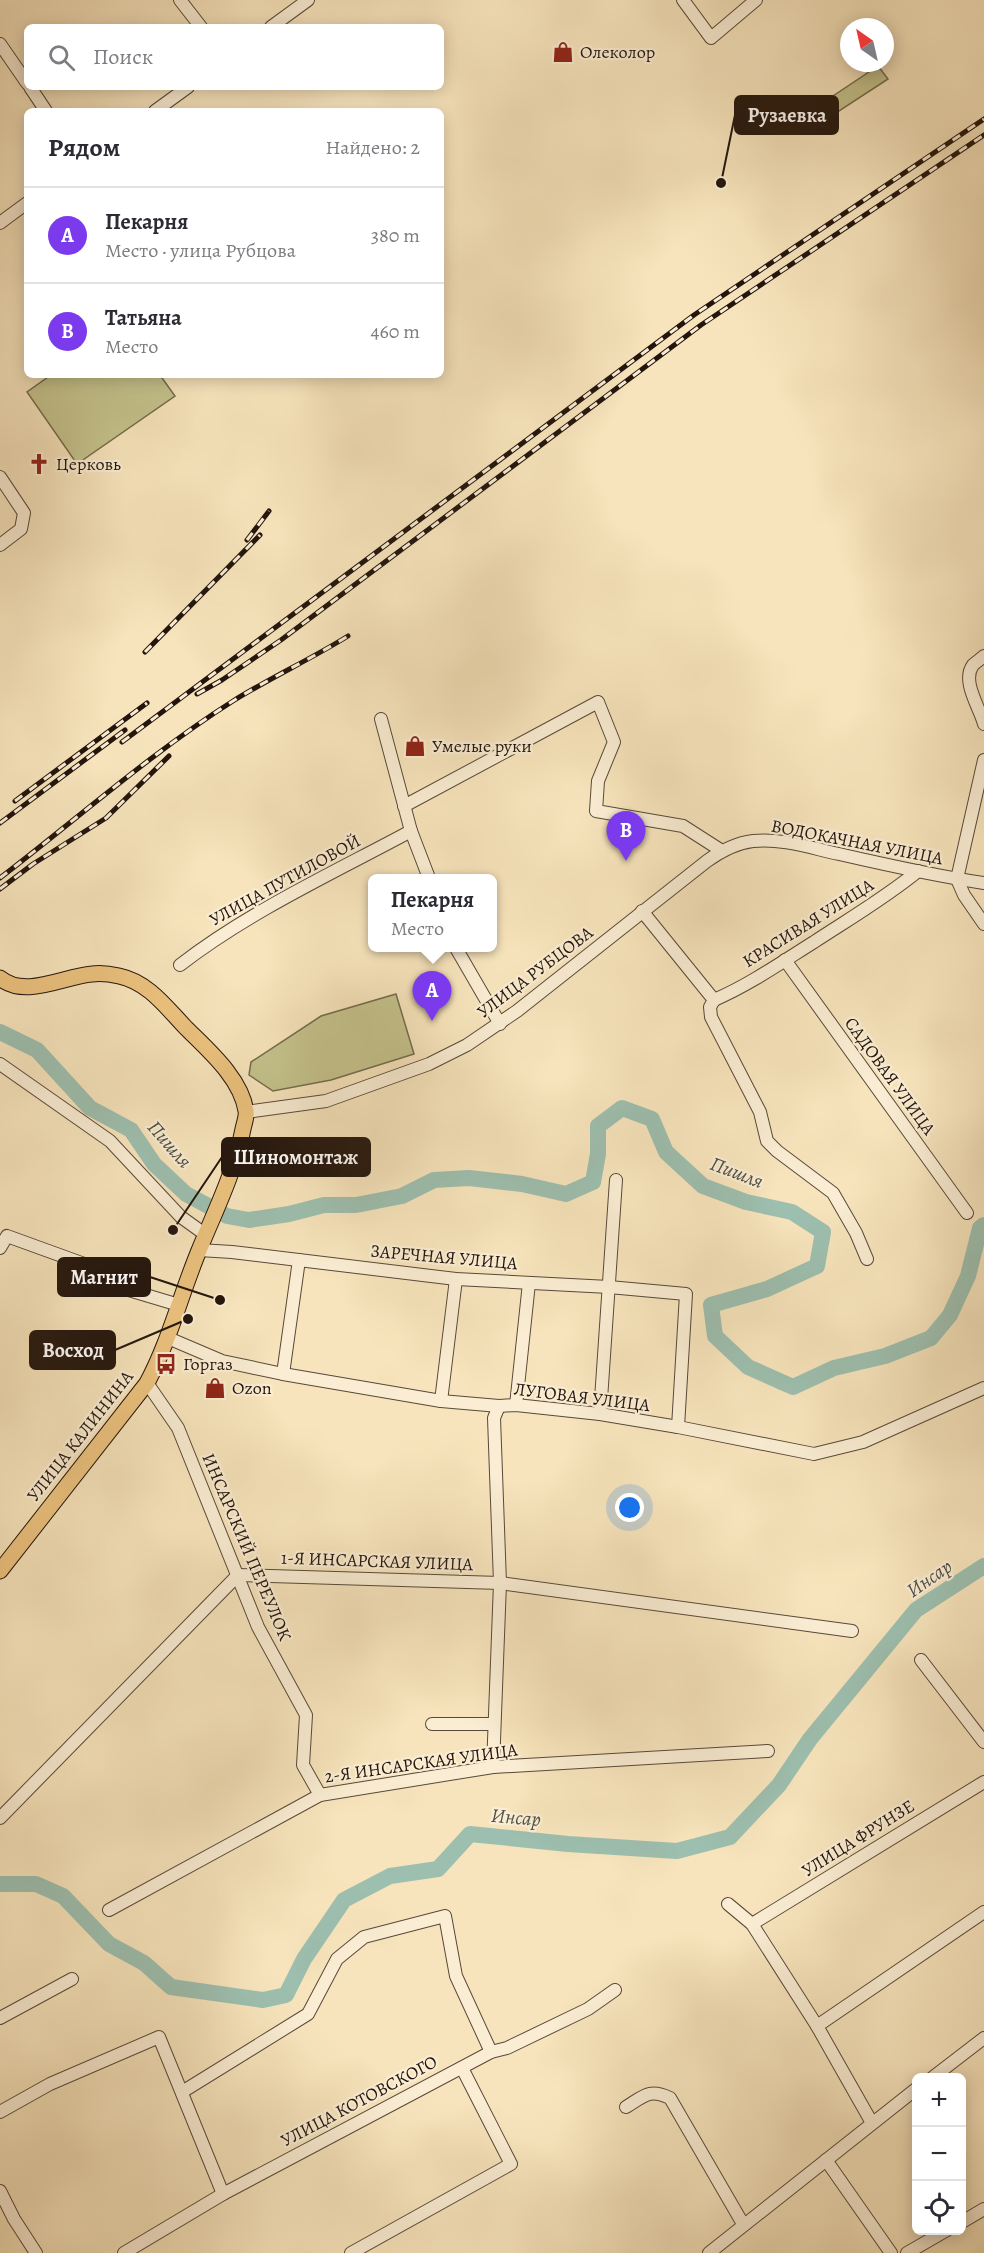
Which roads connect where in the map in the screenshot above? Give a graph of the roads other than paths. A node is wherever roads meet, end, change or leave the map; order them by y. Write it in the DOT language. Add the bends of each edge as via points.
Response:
graph roads {
  1 [pos="180,0"];
  2 [pos="308,0"];
  3 [pos="683,0"];
  4 [pos="756,0"];
  5 [pos="199,24"];
  6 [pos="275,24"];
  7 [pos="0,44"];
  8 [pos="24,79"];
  9 [pos="32,90"];
  10 [pos="184,90"];
  11 [pos="44,108"];
  12 [pos="159,108"];
  13 [pos="24,205"];
  14 [pos="0,223"];
  15 [pos="0,477"];
  16 [pos="0,545"];
  17 [pos="984,656"];
  18 [pos="381,719"];
  19 [pos="984,724"];
  20 [pos="984,760"];
  21 [pos="404,806"];
  22 [pos="411,831"];
  23 [pos="722,850"];
  24 [pos="918,871"];
  25 [pos="427,874"];
  26 [pos="957,879"];
  27 [pos="984,883"];
  28 [pos="642,911"];
  29 [pos="984,924"];
  30 [pos="458,952"];
  31 [pos="785,960"];
  32 [pos="180,965"];
  33 [pos="0,978"];
  34 [pos="714,1000"];
  35 [pos="500,1024"];
  36 [pos="0,1064"];
  37 [pos="246,1112"];
  38 [pos="616,1180"];
  39 [pos="967,1213"];
  40 [pos="208,1229"];
  41 [pos="3,1237"];
  42 [pos="0,1248"];
  43 [pos="199,1250"];
  44 [pos="867,1259"];
  45 [pos="299,1260"];
  46 [pos="456,1279"];
  47 [pos="529,1283"];
  48 [pos="609,1287"];
  49 [pos="179,1305"];
  50 [pos="168,1338"];
  51 [pos="283,1374"];
  52 [pos="147,1383"];
  53 [pos="984,1388"];
  54 [pos="441,1401"];
  55 [pos="516,1405"];
  56 [pos="499,1406"];
  57 [pos="600,1414"];
  58 [pos="678,1427"];
  59 [pos="0,1571"];
  60 [pos="238,1575"];
  61 [pos="500,1583"];
  62 [pos="852,1631"];
  63 [pos="921,1660"];
  64 [pos="432,1724"];
  65 [pos="494,1724"];
  66 [pos="984,1742"];
  67 [pos="768,1750"];
  68 [pos="493,1767"];
  69 [pos="984,1782"];
  70 [pos="320,1795"];
  71 [pos="0,1818"];
  72 [pos="728,1904"];
  73 [pos="109,1910"];
  74 [pos="984,1912"];
  75 [pos="752,1924"];
  76 [pos="72,1979"];
  77 [pos="615,1990"];
  78 [pos="0,2018"];
  79 [pos="817,2026"];
  80 [pos="984,2038"];
  81 [pos="491,2052"];
  82 [pos="462,2068"];
  83 [pos="938,2073"];
  84 [pos="182,2092"];
  85 [pos="912,2093"];
  86 [pos="626,2108"];
  87 [pos="0,2112"];
  88 [pos="872,2123"];
  89 [pos="826,2160"];
  90 [pos="0,2191"];
  91 [pos="223,2194"];
  92 [pos="984,2209"];
  93 [pos="966,2220"];
  94 [pos="743,2224"];
  95 [pos="938,2235"];
  96 [pos="36,2253"];
  97 [pos="124,2253"];
  98 [pos="351,2253"];
  99 [pos="709,2253"];
  100 [pos="891,2253"];
  101 [pos="907,2253"];
  1 -- 5 [label="street"];
  2 -- 6 [label="street"];
  3 -- 4 [label="street" via="711,38"];
  7 -- 8 [label="street"];
  9 -- 11 [label="street"];
  10 -- 12 [label="street"];
  13 -- 14 [label="street"];
  15 -- 16 [label="street" via="24,513 21,529"];
  17 -- 19 [label="street" via="972,666 969,678"];
  18 -- 21 [label="street"];
  20 -- 26 [label="street"];
  21 -- 22 [label="street"];
  21 -- 23 [label="street" via="598,702 614,742 598,781 596,811 683,826"];
  22 -- 25 [label="street"];
  22 -- 32 [label="street, УЛИЦА ПУТИЛОВОЙ" via="266,909 208,943"];
  23 -- 24 [label="street, ВОДОКАЧНАЯ УЛИЦА" via="752,841 779,841"];
  23 -- 28 [label="street, УЛИЦА РУБЦОВА"];
  24 -- 26 [label="street, ВОДОКАЧНАЯ УЛИЦА"];
  24 -- 31 [label="street, КРАСИВАЯ УЛИЦА"];
  26 -- 27 [label="street, ВОДОКАЧНАЯ УЛИЦА"];
  26 -- 29 [label="street"];
  28 -- 34 [label="street"];
  28 -- 35 [label="street, УЛИЦА РУБЦОВА"];
  30 -- 35 [label="street"];
  31 -- 34 [label="street, КРАСИВАЯ УЛИЦА"];
  31 -- 39 [label="street, САДОВАЯ УЛИЦА"];
  33 -- 37 [label="main road" via="19,986 37,986 91,974 130,978 146,987 220,1064 237,1088"];
  34 -- 44 [label="street" via="711,1017 760,1112 767,1141 833,1193"];
  35 -- 37 [label="street, УЛИЦА РУБЦОВА" via="429,1064 326,1101"];
  36 -- 40 [label="street" via="110,1141 181,1217"];
  37 -- 40 [label="main road, УЛИЦА КАЛИНИНА" via="239,1152"];
  38 -- 48 [label="street"];
  40 -- 43 [label="main road, УЛИЦА КАЛИНИНА"];
  41 -- 42 [label="street"];
  41 -- 49 [label="street" via="98,1269 122,1288"];
  43 -- 45 [label="street, ЗАРЕЧНАЯ УЛИЦА"];
  43 -- 49 [label="main road, УЛИЦА КАЛИНИНА"];
  45 -- 46 [label="street, ЗАРЕЧНАЯ УЛИЦА"];
  45 -- 51 [label="street"];
  46 -- 47 [label="street, ЗАРЕЧНАЯ УЛИЦА"];
  46 -- 54 [label="street"];
  47 -- 48 [label="street, ЗАРЕЧНАЯ УЛИЦА"];
  47 -- 55 [label="street"];
  48 -- 57 [label="street"];
  48 -- 58 [label="street, ЗАРЕЧНАЯ УЛИЦА" via="686,1293"];
  49 -- 50 [label="main road, УЛИЦА КАЛИНИНА"];
  50 -- 51 [label="street, ЛУГОВАЯ УЛИЦА" via="222,1361"];
  50 -- 52 [label="main road, УЛИЦА КАЛИНИНА"];
  51 -- 54 [label="street, ЛУГОВАЯ УЛИЦА"];
  52 -- 59 [label="main road, УЛИЦА КАЛИНИНА"];
  52 -- 60 [label="street, ИНСАРСКИЙ ПЕРЕУЛОК" via="178,1428"];
  53 -- 58 [label="street, ЛУГОВАЯ УЛИЦА" via="863,1442 813,1454"];
  54 -- 56 [label="street, ЛУГОВАЯ УЛИЦА"];
  55 -- 56 [label="street, ЛУГОВАЯ УЛИЦА"];
  55 -- 57 [label="street, ЛУГОВАЯ УЛИЦА"];
  56 -- 61 [label="street" via="494,1418"];
  57 -- 58 [label="street, ЛУГОВАЯ УЛИЦА"];
  60 -- 61 [label="street, 1-Я ИНСАРСКАЯ УЛИЦА"];
  60 -- 70 [label="street, ИНСАРСКИЙ ПЕРЕУЛОК" via="258,1627 306,1715 303,1765"];
  60 -- 71 [label="street"];
  61 -- 62 [label="street, 1-Я ИНСАРСКАЯ УЛИЦА"];
  61 -- 65 [label="street"];
  63 -- 66 [label="street"];
  64 -- 65 [label="street"];
  65 -- 68 [label="street"];
  67 -- 68 [label="street, 2-Я ИНСАРСКАЯ УЛИЦА"];
  68 -- 70 [label="street, 2-Я ИНСАРСКАЯ УЛИЦА"];
  69 -- 75 [label="street, УЛИЦА ФРУНЗЕ"];
  70 -- 73 [label="street, 2-Я ИНСАРСКАЯ УЛИЦА"];
  72 -- 75 [label="street"];
  74 -- 79 [label="street"];
  75 -- 79 [label="street"];
  76 -- 78 [label="street"];
  77 -- 81 [label="street, УЛИЦА КОТОВСКОГО" via="588,2009"];
  79 -- 88 [label="street"];
  80 -- 83 [label="street"];
  81 -- 82 [label="street, УЛИЦА КОТОВСКОГО"];
  81 -- 84 [label="street" via="456,1976 445,1916 364,1937 337,1959 308,2014"];
  82 -- 91 [label="street, УЛИЦА КОТОВСКОГО"];
  82 -- 98 [label="street" via="511,2164"];
  84 -- 87 [label="street" via="159,2037 50,2084"];
  84 -- 91 [label="street"];
  85 -- 88 [label="street"];
  86 -- 94 [label="street" via="648,2092 670,2098"];
  88 -- 89 [label="street"];
  89 -- 94 [label="street"];
  89 -- 100 [label="street"];
  90 -- 96 [label="street"];
  91 -- 97 [label="street, УЛИЦА КОТОВСКОГО"];
  92 -- 93 [label="street"];
  94 -- 99 [label="street"];
  95 -- 101 [label="street"];
}
